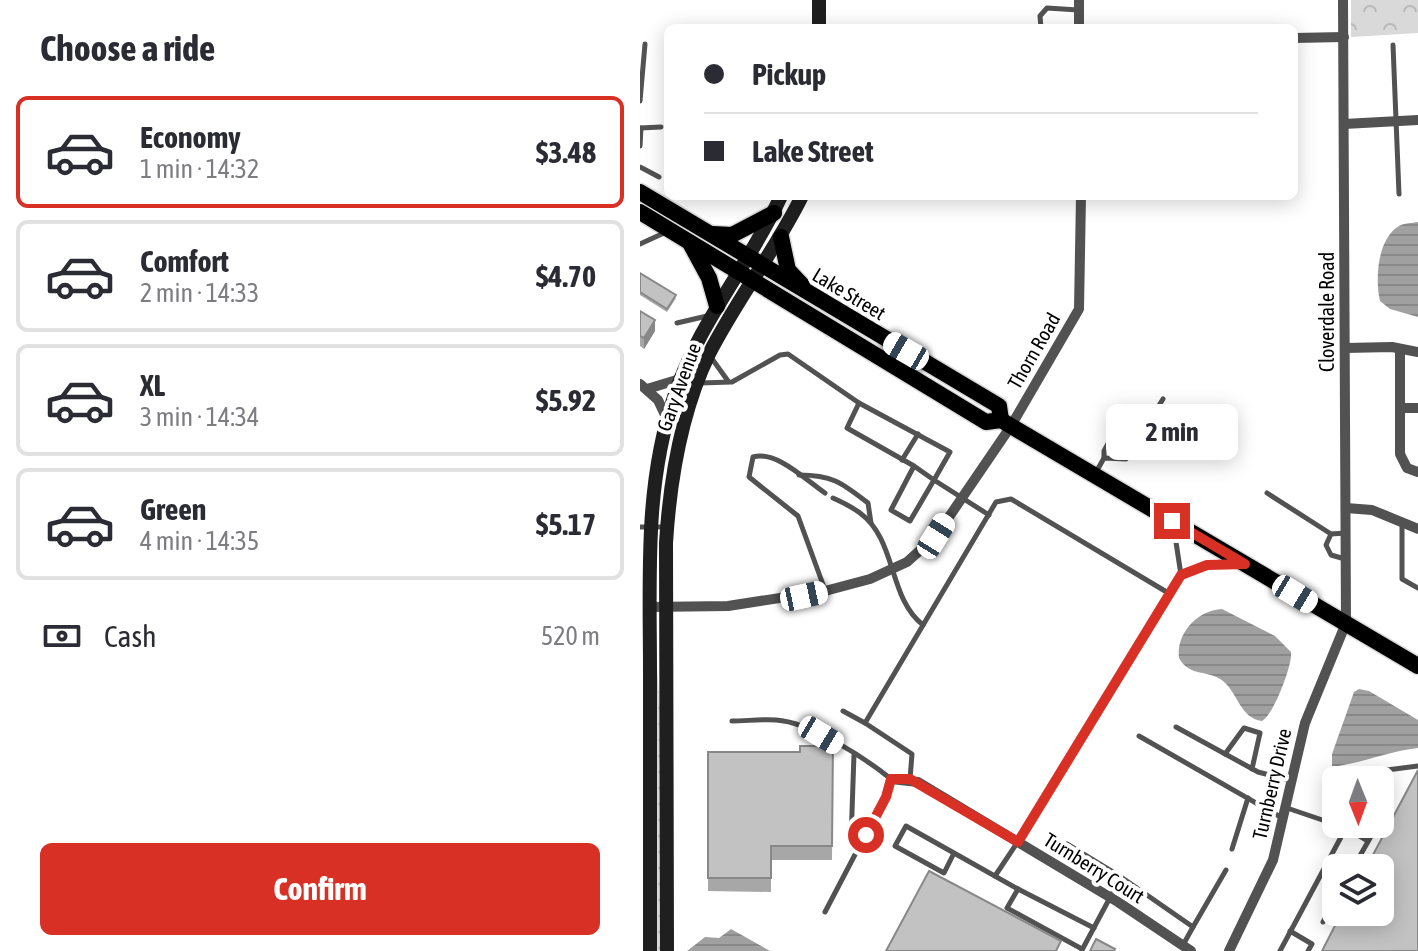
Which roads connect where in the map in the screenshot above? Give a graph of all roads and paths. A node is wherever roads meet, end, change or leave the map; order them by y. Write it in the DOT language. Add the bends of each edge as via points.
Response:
graph roads {
  1 [pos="819,0"];
  2 [pos="1343,0"];
  3 [pos="1079,5"];
  4 [pos="819,24"];
  5 [pos="1041,24"];
  6 [pos="1344,37"];
  7 [pos="1298,38"];
  8 [pos="645,44"];
  9 [pos="1393,45"];
  10 [pos="640,101"];
  11 [pos="1418,120"];
  12 [pos="1396,121"];
  13 [pos="1344,124"];
  14 [pos="661,127"];
  15 [pos="641,128"];
  16 [pos="640,146"];
  17 [pos="640,167"];
  18 [pos="659,177"];
  19 [pos="640,192"];
  20 [pos="1399,194"];
  21 [pos="779,200"];
  22 [pos="800,200"];
  23 [pos="1081,200"];
  24 [pos="668,202"];
  25 [pos="640,212"];
  26 [pos="774,213"];
  27 [pos="670,231"];
  28 [pos="710,234"];
  29 [pos="781,237"];
  30 [pos="690,243"];
  31 [pos="640,244"];
  32 [pos="756,262"];
  33 [pos="745,277"];
  34 [pos="818,300"];
  35 [pos="714,310"];
  36 [pos="677,323"];
  37 [pos="1345,348"];
  38 [pos="1400,349"];
  39 [pos="1418,352"];
  40 [pos="709,355"];
  41 [pos="680,379"];
  42 [pos="728,381"];
  43 [pos="698,383"];
  44 [pos="644,386"];
  45 [pos="1163,399"];
  46 [pos="859,403"];
  47 [pos="1400,408"];
  48 [pos="1418,408"];
  49 [pos="884,416"];
  50 [pos="667,419"];
  51 [pos="892,420"];
  52 [pos="880,422"];
  53 [pos="1006,423"];
  54 [pos="903,426"];
  55 [pos="888,427"];
  56 [pos="863,429"];
  57 [pos="899,433"];
  58 [pos="918,434"];
  59 [pos="859,436"];
  60 [pos="1137,441"];
  61 [pos="1104,458"];
  62 [pos="902,460"];
  63 [pos="914,466"];
  64 [pos="1418,472"];
  65 [pos="798,475"];
  66 [pos="1095,475"];
  67 [pos="934,480"];
  68 [pos="825,493"];
  69 [pos="1267,493"];
  70 [pos="960,496"];
  71 [pos="833,498"];
  72 [pos="1346,508"];
  73 [pos="989,515"];
  74 [pos="1172,521"];
  75 [pos="1402,523"];
  76 [pos="871,525"];
  77 [pos="645,527"];
  78 [pos="667,527"];
  79 [pos="1418,529"];
  80 [pos="1346,533"];
  81 [pos="1331,534"];
  82 [pos="1346,560"];
  83 [pos="1245,564"];
  84 [pos="893,568"];
  85 [pos="1181,575"];
  86 [pos="1418,588"];
  87 [pos="825,591"];
  88 [pos="1170,594"];
  89 [pos="650,607"];
  90 [pos="667,607"];
  91 [pos="1346,623"];
  92 [pos="923,625"];
  93 [pos="1418,666"];
  94 [pos="645,681"];
  95 [pos="843,711"];
  96 [pos="732,721"];
  97 [pos="865,723"];
  98 [pos="1176,727"];
  99 [pos="1139,736"];
  100 [pos="854,754"];
  101 [pos="1225,754"];
  102 [pos="1418,766"];
  103 [pos="1252,769"];
  104 [pos="1394,769"];
  105 [pos="891,779"];
  106 [pos="910,779"];
  107 [pos="1293,782"];
  108 [pos="1248,798"];
  109 [pos="1287,808"];
  110 [pos="1322,818"];
  111 [pos="1285,820"];
  112 [pos="1340,838"];
  113 [pos="1364,838"];
  114 [pos="1370,838"];
  115 [pos="1368,841"];
  116 [pos="1018,842"];
  117 [pos="1067,844"];
  118 [pos="859,846"];
  119 [pos="1232,849"];
  120 [pos="954,853"];
  121 [pos="1361,854"];
  122 [pos="1226,870"];
  123 [pos="995,876"];
  124 [pos="1121,877"];
  125 [pos="1018,889"];
  126 [pos="1111,897"];
  127 [pos="825,912"];
  128 [pos="1193,927"];
  129 [pos="1094,928"];
  130 [pos="1290,931"];
  131 [pos="1187,949"];
  132 [pos="1082,950"];
  133 [pos="650,951"];
  134 [pos="667,951"];
  135 [pos="1229,951"];
  136 [pos="1280,951"];
  137 [pos="1308,951"];
  1 -- 4 [label="main road"];
  2 -- 6 [label="street, Cloverdale Road"];
  3 -- 5 [label="lane" via="1047,8"];
  6 -- 7 [label="street"];
  6 -- 13 [label="street, Cloverdale Road"];
  8 -- 10 [label="lane"];
  9 -- 12 [label="lane"];
  11 -- 12 [label="street"];
  12 -- 13 [label="street"];
  12 -- 20 [label="lane"];
  13 -- 37 [label="street, Cloverdale Road"];
  14 -- 15 [label="lane"];
  15 -- 16 [label="lane"];
  17 -- 18 [label="lane"];
  19 -- 24 [label="main road, Lake Street"];
  21 -- 26 [label="main road, Gary Avenue"];
  22 -- 29 [label="main road, Gary Avenue"];
  23 -- 53 [label="street, Thorn Road" via="1082,301"];
  24 -- 28 [label="main road, Lake Street"];
  25 -- 27 [label="main road, Lake Street"];
  26 -- 28 [label="main road" via="732,235"];
  26 -- 32 [label="main road, Gary Avenue"];
  27 -- 30 [label="main road, Lake Street"];
  27 -- 31 [label="lane"];
  28 -- 32 [label="main road, Lake Street"];
  29 -- 32 [label="main road, Gary Avenue"];
  29 -- 34 [label="main road" via="788,270"];
  30 -- 33 [label="main road, Lake Street"];
  30 -- 35 [label="main road" via="709,278"];
  32 -- 33 [label="main road, Gary Avenue"];
  32 -- 34 [label="main road, Lake Street"];
  33 -- 35 [label="main road, Gary Avenue"];
  33 -- 40 [label="main road, Gary Avenue"];
  33 -- 53 [label="main road, Lake Street" via="986,422"];
  34 -- 53 [label="main road, Lake Street" via="999,406"];
  35 -- 36 [label="lane"];
  35 -- 41 [label="main road, Gary Avenue"];
  37 -- 38 [label="street"];
  37 -- 72 [label="street, Cloverdale Road"];
  38 -- 39 [label="street"];
  38 -- 47 [label="street"];
  40 -- 42 [label="lane"];
  40 -- 43 [label="main road, Gary Avenue"];
  41 -- 44 [label="street"];
  41 -- 50 [label="main road, Gary Avenue"];
  42 -- 43 [label="lane"];
  42 -- 46 [label="lane" via="788,354"];
  43 -- 78 [label="main road, Gary Avenue" via="679,444"];
  44 -- 50 [label="street"];
  45 -- 60 [label="lane"];
  46 -- 49 [label="lane"];
  46 -- 59 [label="lane" via="847,428"];
  47 -- 48 [label="street"];
  47 -- 64 [label="street" via="1401,461"];
  49 -- 51 [label="lane"];
  49 -- 52 [label="lane"];
  50 -- 77 [label="main road, Gary Avenue"];
  51 -- 54 [label="lane"];
  51 -- 55 [label="lane"];
  53 -- 66 [label="main road, Lake Street"];
  53 -- 70 [label="street, Thorn Road"];
  54 -- 57 [label="lane"];
  54 -- 58 [label="lane"];
  56 -- 59 [label="lane"];
  58 -- 62 [label="lane"];
  58 -- 67 [label="lane" via="950,452"];
  59 -- 62 [label="lane"];
  60 -- 61 [label="lane" via="1126,459"];
  60 -- 61 [label="lane" via="1116,429"];
  61 -- 66 [label="lane"];
  62 -- 63 [label="lane"];
  63 -- 67 [label="lane"];
  63 -- 67 [label="lane" via="891,510 910,521"];
  65 -- 68 [label="lane"];
  65 -- 76 [label="lane" via="827,475 844,484 868,503"];
  65 -- 87 [label="lane" via="762,454 753,457 749,477 798,516"];
  66 -- 74 [label="main road, Lake Street"];
  67 -- 70 [label="lane"];
  69 -- 81 [label="lane"];
  70 -- 73 [label="lane"];
  70 -- 84 [label="street, Thorn Road" via="936,536"];
  71 -- 76 [label="lane"];
  72 -- 75 [label="street" via="1372,510"];
  72 -- 80 [label="street, Cloverdale Road"];
  73 -- 88 [label="lane" via="996,502 1011,499"];
  73 -- 92 [label="lane"];
  74 -- 83 [label="main road, Lake Street"];
  74 -- 85 [label="lane"];
  75 -- 79 [label="street"];
  75 -- 86 [label="lane" via="1402,579"];
  76 -- 84 [label="lane"];
  77 -- 78 [label="lane"];
  77 -- 89 [label="main road, Gary Avenue"];
  78 -- 90 [label="main road, Gary Avenue"];
  80 -- 81 [label="lane"];
  80 -- 82 [label="street, Cloverdale Road"];
  81 -- 82 [label="lane" via="1327,551"];
  82 -- 91 [label="street, Cloverdale Road"];
  83 -- 85 [label="lane" via="1207,565"];
  83 -- 91 [label="main road, Lake Street"];
  84 -- 87 [label="street, Thorn Road"];
  84 -- 92 [label="lane" via="907,608"];
  85 -- 88 [label="lane"];
  87 -- 90 [label="street, Thorn Road" via="728,606"];
  88 -- 116 [label="lane"];
  89 -- 90 [label="street, Thorn Road"];
  89 -- 94 [label="main road, Gary Avenue"];
  90 -- 134 [label="main road, Gary Avenue"];
  91 -- 93 [label="main road, Lake Street"];
  91 -- 107 [label="street, Turnberry Drive" via="1305,723"];
  92 -- 97 [label="lane"];
  94 -- 133 [label="main road, Gary Avenue"];
  95 -- 97 [label="lane"];
  96 -- 100 [label="lane" via="778,720"];
  97 -- 106 [label="lane" via="912,754"];
  98 -- 101 [label="lane"];
  99 -- 108 [label="lane"];
  100 -- 105 [label="lane"];
  100 -- 118 [label="lane" via="851,841 855,849"];
  101 -- 103 [label="lane"];
  101 -- 103 [label="lane" via="1244,728 1260,733"];
  102 -- 104 [label="lane"];
  103 -- 107 [label="lane"];
  105 -- 106 [label="street"];
  105 -- 118 [label="lane"];
  106 -- 116 [label="street, Turnberry Court"];
  107 -- 109 [label="street, Turnberry Drive"];
  108 -- 111 [label="lane"];
  108 -- 119 [label="lane"];
  109 -- 110 [label="lane"];
  109 -- 111 [label="street, Turnberry Drive"];
  111 -- 135 [label="street, Turnberry Drive" via="1261,890"];
  112 -- 130 [label="lane"];
  113 -- 115 [label="lane"];
  114 -- 115 [label="lane"];
  115 -- 121 [label="lane"];
  116 -- 123 [label="lane"];
  116 -- 126 [label="street, Turnberry Court"];
  117 -- 124 [label="lane"];
  118 -- 127 [label="lane"];
  120 -- 120 [label="lane" via="906,826 895,846 944,873"];
  120 -- 123 [label="lane"];
  122 -- 128 [label="lane"];
  123 -- 125 [label="lane"];
  124 -- 126 [label="lane"];
  124 -- 128 [label="lane"];
  125 -- 129 [label="lane"];
  125 -- 132 [label="lane" via="1007,908"];
  126 -- 129 [label="lane"];
  126 -- 131 [label="street, Turnberry Court"];
  128 -- 131 [label="lane"];
  129 -- 132 [label="lane"];
  130 -- 136 [label="lane"];
  130 -- 137 [label="lane" via="1312,944"];
}
